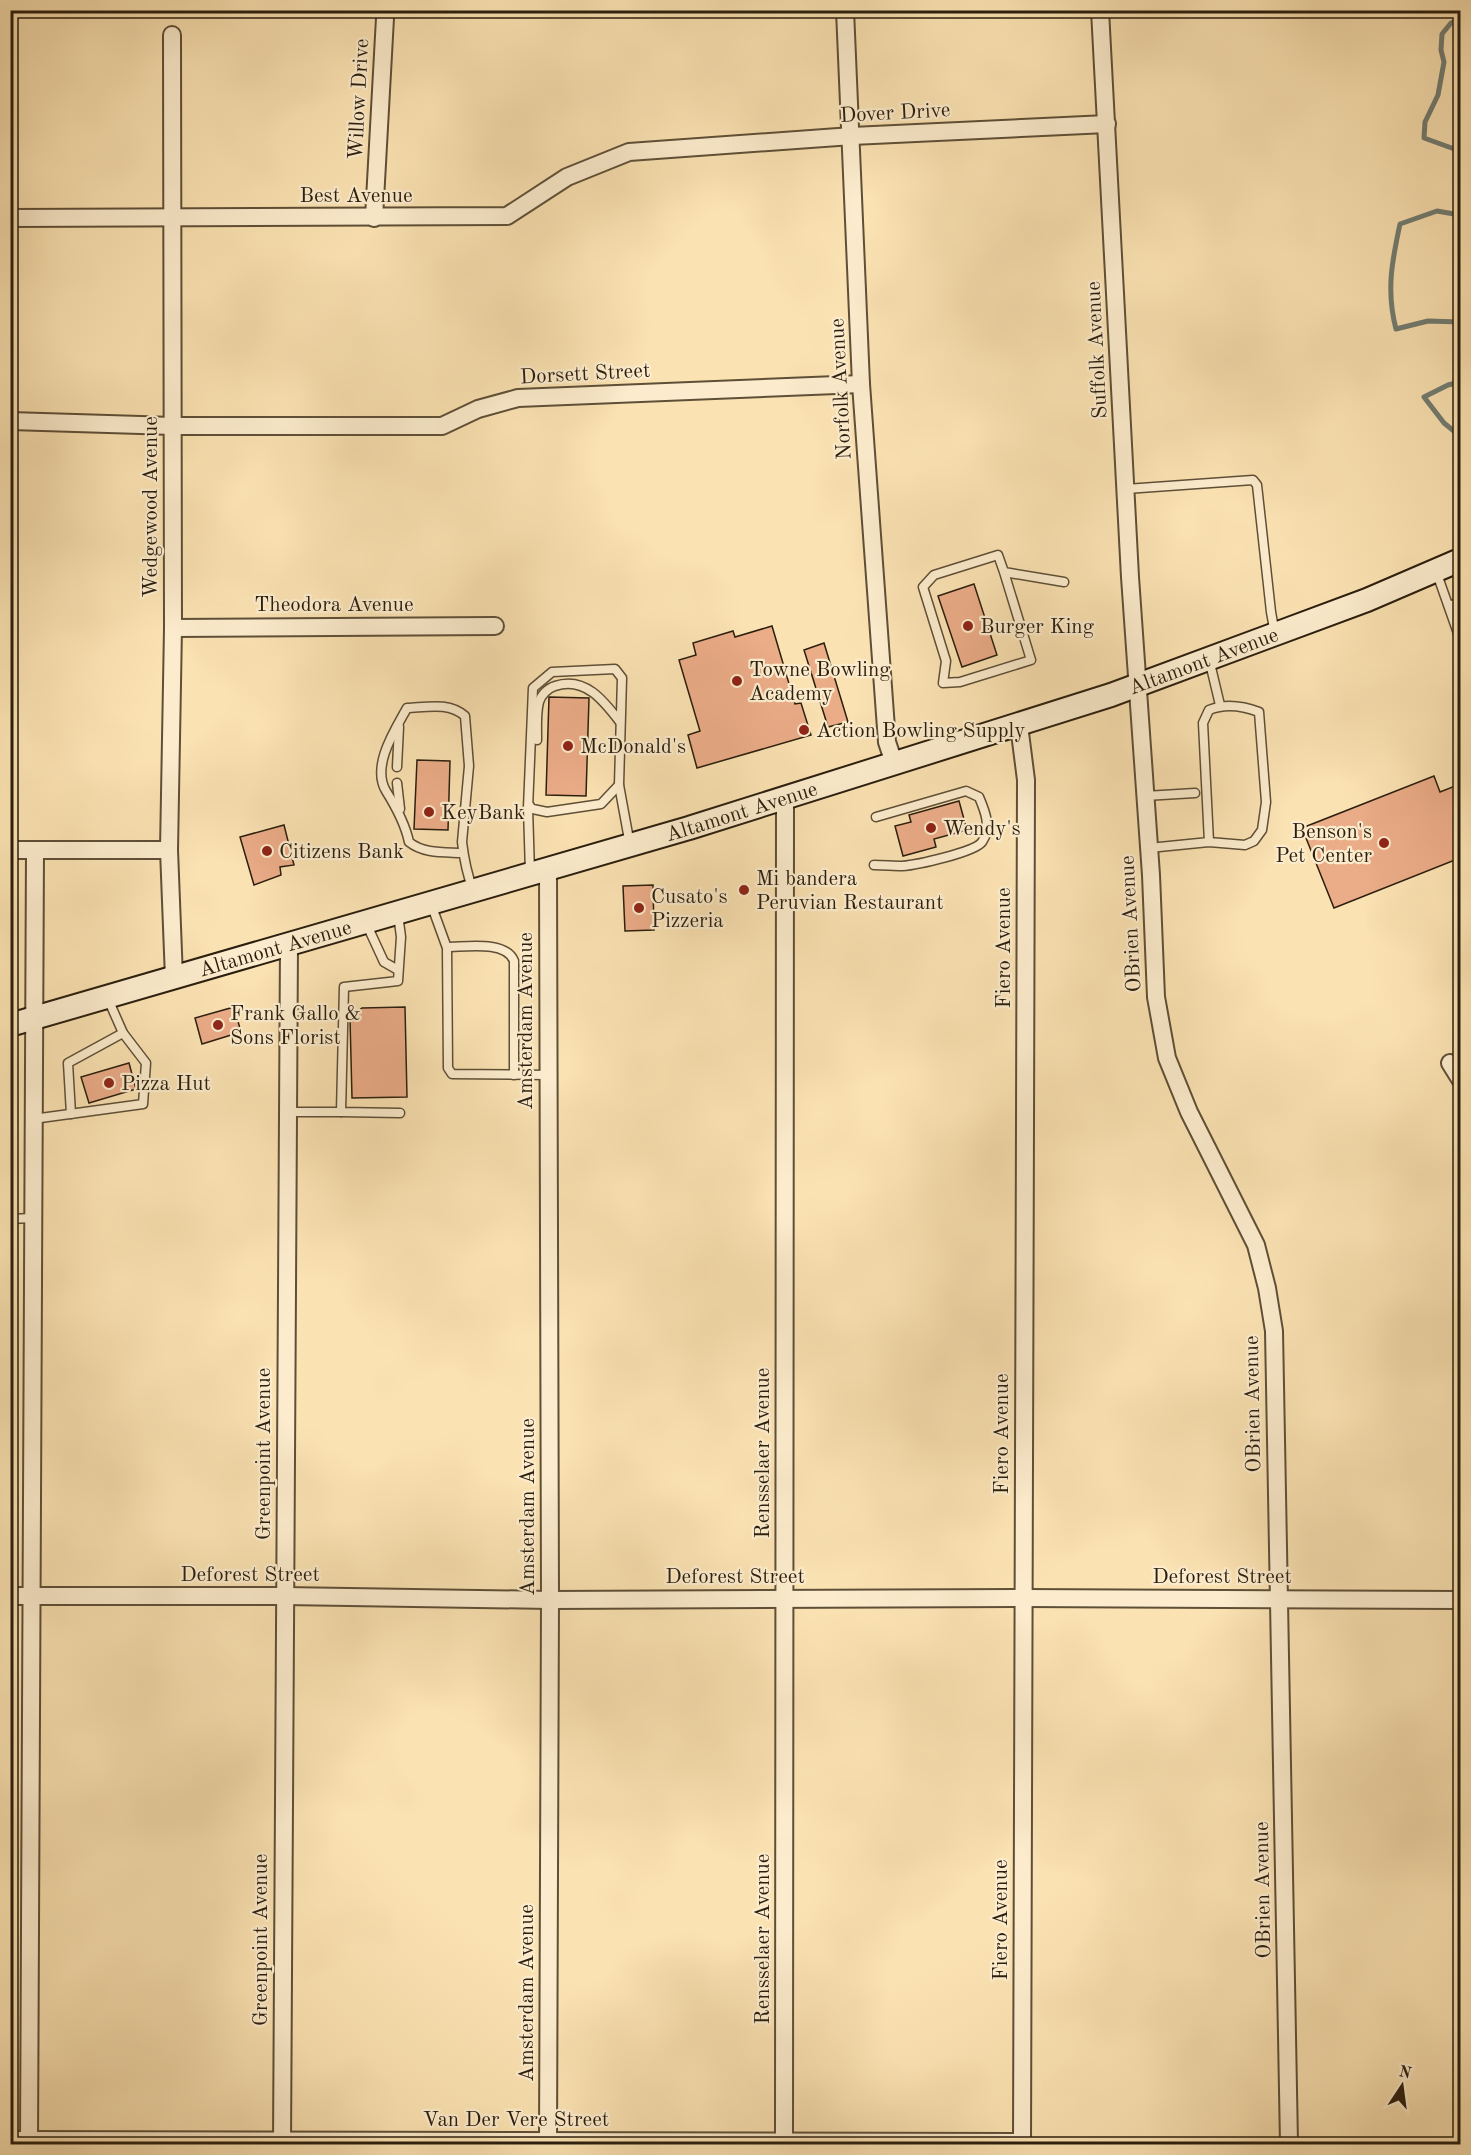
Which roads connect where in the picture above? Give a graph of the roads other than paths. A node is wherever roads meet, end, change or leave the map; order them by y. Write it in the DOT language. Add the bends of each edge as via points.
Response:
graph roads {
  1 [pos="845,10"];
  2 [pos="1100,10"];
  3 [pos="385,18"];
  4 [pos="172,35"];
  5 [pos="1107,124"];
  6 [pos="852,136"];
  7 [pos="685,149"];
  8 [pos="173,217"];
  9 [pos="10,218"];
  10 [pos="374,218"];
  11 [pos="861,384"];
  12 [pos="10,421"];
  13 [pos="173,426"];
  14 [pos="1126,489"];
  15 [pos="1461,560"];
  16 [pos="1435,571"];
  17 [pos="1004,572"];
  18 [pos="1064,582"];
  19 [pos="1461,602"];
  20 [pos="1449,606"];
  21 [pos="495,626"];
  22 [pos="173,628"];
  23 [pos="1275,635"];
  24 [pos="1461,639"];
  25 [pos="1209,659"];
  26 [pos="1138,687"];
  27 [pos="1220,705"];
  28 [pos="621,722"];
  29 [pos="399,723"];
  30 [pos="1019,725"];
  31 [pos="894,763"];
  32 [pos="397,767"];
  33 [pos="397,783"];
  34 [pos="619,785"];
  35 [pos="1195,793"];
  36 [pos="1145,796"];
  37 [pos="785,798"];
  38 [pos="528,808"];
  39 [pos="400,815"];
  40 [pos="876,817"];
  41 [pos="1209,842"];
  42 [pos="630,845"];
  43 [pos="1149,848"];
  44 [pos="10,850"];
  45 [pos="35,850"];
  46 [pos="169,850"];
  47 [pos="463,853"];
  48 [pos="874,865"];
  49 [pos="539,872"];
  50 [pos="473,891"];
  51 [pos="430,903"];
  52 [pos="398,913"];
  53 [pos="366,922"];
  54 [pos="289,945"];
  55 [pos="447,947"];
  56 [pos="398,970"];
  57 [pos="174,978"];
  58 [pos="108,998"];
  59 [pos="34,1019"];
  60 [pos="10,1025"];
  61 [pos="123,1032"];
  62 [pos="1450,1063"];
  63 [pos="514,1075"];
  64 [pos="548,1075"];
  65 [pos="1461,1079"];
  66 [pos="288,1112"];
  67 [pos="341,1112"];
  68 [pos="400,1113"];
  69 [pos="71,1114"];
  70 [pos="32,1119"];
  71 [pos="32,1218"];
  72 [pos="10,1219"];
  73 [pos="10,1596"];
  74 [pos="32,1596"];
  75 [pos="284,1596"];
  76 [pos="785,1598"];
  77 [pos="1023,1598"];
  78 [pos="1279,1598"];
  79 [pos="550,1600"];
  80 [pos="1461,1600"];
  81 [pos="10,2140"];
  82 [pos="29,2143"];
  83 [pos="282,2143"];
  84 [pos="548,2143"];
  85 [pos="784,2143"];
  86 [pos="1022,2143"];
  87 [pos="1289,2145"];
  1 -- 6 [label="street, Norfolk Avenue"];
  2 -- 5 [label="street, Suffolk Avenue"];
  3 -- 10 [label="street, Willow Drive"];
  4 -- 8 [label="street, Wedgewood Avenue"];
  5 -- 6 [label="street, Dover Drive"];
  5 -- 14 [label="street, Suffolk Avenue"];
  6 -- 7 [label="street, Dover Drive"];
  6 -- 11 [label="street, Norfolk Avenue"];
  7 -- 10 [label="street, Best Avenue" via="629,152 567,177 507,216"];
  8 -- 9 [label="street, Best Avenue"];
  8 -- 10 [label="street, Best Avenue"];
  8 -- 13 [label="street, Wedgewood Avenue"];
  11 -- 13 [label="street, Dorsett Street" via="518,398 478,409 442,426"];
  11 -- 31 [label="street, Norfolk Avenue" via="887,742"];
  12 -- 13 [label="street, Dorsett Street"];
  13 -- 22 [label="street, Wedgewood Avenue"];
  14 -- 23 [label="lane" via="1253,480 1257,484"];
  14 -- 26 [label="street, Suffolk Avenue"];
  15 -- 16 [label="main road, Altamont Avenue"];
  16 -- 20 [label="lane"];
  16 -- 23 [label="main road, Altamont Avenue"];
  17 -- 17 [label="lane" via="998,555 934,575 923,588 946,661 943,683 960,682 1031,660"];
  17 -- 18 [label="lane"];
  19 -- 20 [label="lane"];
  20 -- 24 [label="lane"];
  21 -- 22 [label="street, Theodora Avenue"];
  22 -- 46 [label="street, Wedgewood Avenue"];
  23 -- 25 [label="main road, Altamont Avenue"];
  25 -- 26 [label="main road, Altamont Avenue"];
  25 -- 27 [label="lane"];
  26 -- 30 [label="main road, Altamont Avenue"];
  26 -- 36 [label="street, OBrien Avenue"];
  27 -- 41 [label="lane" via="1209,710 1203,723"];
  27 -- 41 [label="lane" via="1259,712 1266,802 1262,830 1254,841 1245,845"];
  28 -- 34 [label="lane"];
  28 -- 38 [label="lane" via="603,699 583,685 559,684 549,688 539,699 533,798"];
  28 -- 38 [label="lane" via="622,678 615,669 552,672 533,688"];
  29 -- 32 [label="lane"];
  29 -- 39 [label="lane" via="382,762 381,780"];
  29 -- 47 [label="lane" via="407,708 456,708 465,716 469,766"];
  30 -- 31 [label="main road, Altamont Avenue"];
  30 -- 77 [label="street, Fiero Avenue" via="1026,780"];
  31 -- 37 [label="main road, Altamont Avenue"];
  33 -- 39 [label="lane"];
  34 -- 38 [label="lane" via="601,804 548,812"];
  34 -- 42 [label="lane"];
  35 -- 36 [label="lane"];
  36 -- 43 [label="street, OBrien Avenue"];
  37 -- 42 [label="main road, Altamont Avenue"];
  37 -- 76 [label="street, Rensselaer Avenue"];
  38 -- 49 [label="lane"];
  39 -- 47 [label="lane" via="409,842 417,848"];
  40 -- 48 [label="lane" via="966,791 979,797 986,829 977,847 924,863"];
  41 -- 43 [label="lane"];
  42 -- 49 [label="main road, Altamont Avenue"];
  43 -- 78 [label="street, OBrien Avenue" via="1156,997 1167,1058 1189,1112 1256,1245 1267,1288 1274,1330"];
  44 -- 45 [label="street"];
  45 -- 46 [label="street"];
  45 -- 59 [label="street"];
  46 -- 57 [label="street, Wedgewood Avenue"];
  47 -- 50 [label="lane"];
  49 -- 50 [label="main road, Altamont Avenue"];
  49 -- 64 [label="street, Amsterdam Avenue"];
  50 -- 51 [label="main road, Altamont Avenue"];
  51 -- 52 [label="main road, Altamont Avenue"];
  51 -- 55 [label="lane"];
  52 -- 53 [label="main road, Altamont Avenue"];
  52 -- 56 [label="lane"];
  53 -- 54 [label="main road, Altamont Avenue"];
  53 -- 56 [label="lane" via="384,962"];
  54 -- 57 [label="main road, Altamont Avenue"];
  54 -- 66 [label="street, Greenpoint Avenue"];
  55 -- 63 [label="lane" via="492,947 512,956"];
  55 -- 63 [label="lane" via="448,1068 452,1074"];
  56 -- 67 [label="lane" via="398,981 344,987"];
  57 -- 58 [label="main road, Altamont Avenue"];
  58 -- 59 [label="main road, Altamont Avenue"];
  58 -- 61 [label="lane"];
  59 -- 60 [label="main road, Altamont Avenue"];
  59 -- 70 [label="street"];
  61 -- 69 [label="lane" via="68,1063"];
  61 -- 69 [label="lane" via="146,1063 143,1104"];
  62 -- 65 [label="street"];
  63 -- 64 [label="lane"];
  64 -- 79 [label="street, Amsterdam Avenue"];
  66 -- 67 [label="lane"];
  66 -- 75 [label="street, Greenpoint Avenue"];
  67 -- 68 [label="lane"];
  69 -- 70 [label="lane"];
  70 -- 71 [label="street"];
  71 -- 72 [label="lane"];
  71 -- 74 [label="street"];
  73 -- 74 [label="street, Deforest Street"];
  74 -- 75 [label="street, Deforest Street"];
  74 -- 82 [label="street"];
  75 -- 79 [label="street, Deforest Street"];
  75 -- 83 [label="street, Greenpoint Avenue"];
  76 -- 77 [label="street, Deforest Street"];
  76 -- 79 [label="street, Deforest Street"];
  76 -- 85 [label="street, Rensselaer Avenue"];
  77 -- 78 [label="street, Deforest Street"];
  77 -- 86 [label="street, Fiero Avenue"];
  78 -- 80 [label="street, Deforest Street"];
  78 -- 87 [label="street, OBrien Avenue"];
  79 -- 84 [label="street, Amsterdam Avenue"];
  81 -- 82 [label="street, Van Der Vere Street"];
  82 -- 83 [label="street, Van Der Vere Street"];
  83 -- 84 [label="street, Van Der Vere Street"];
  84 -- 85 [label="street, Van Der Vere Street"];
  85 -- 86 [label="street, Van Der Vere Street"];
}
